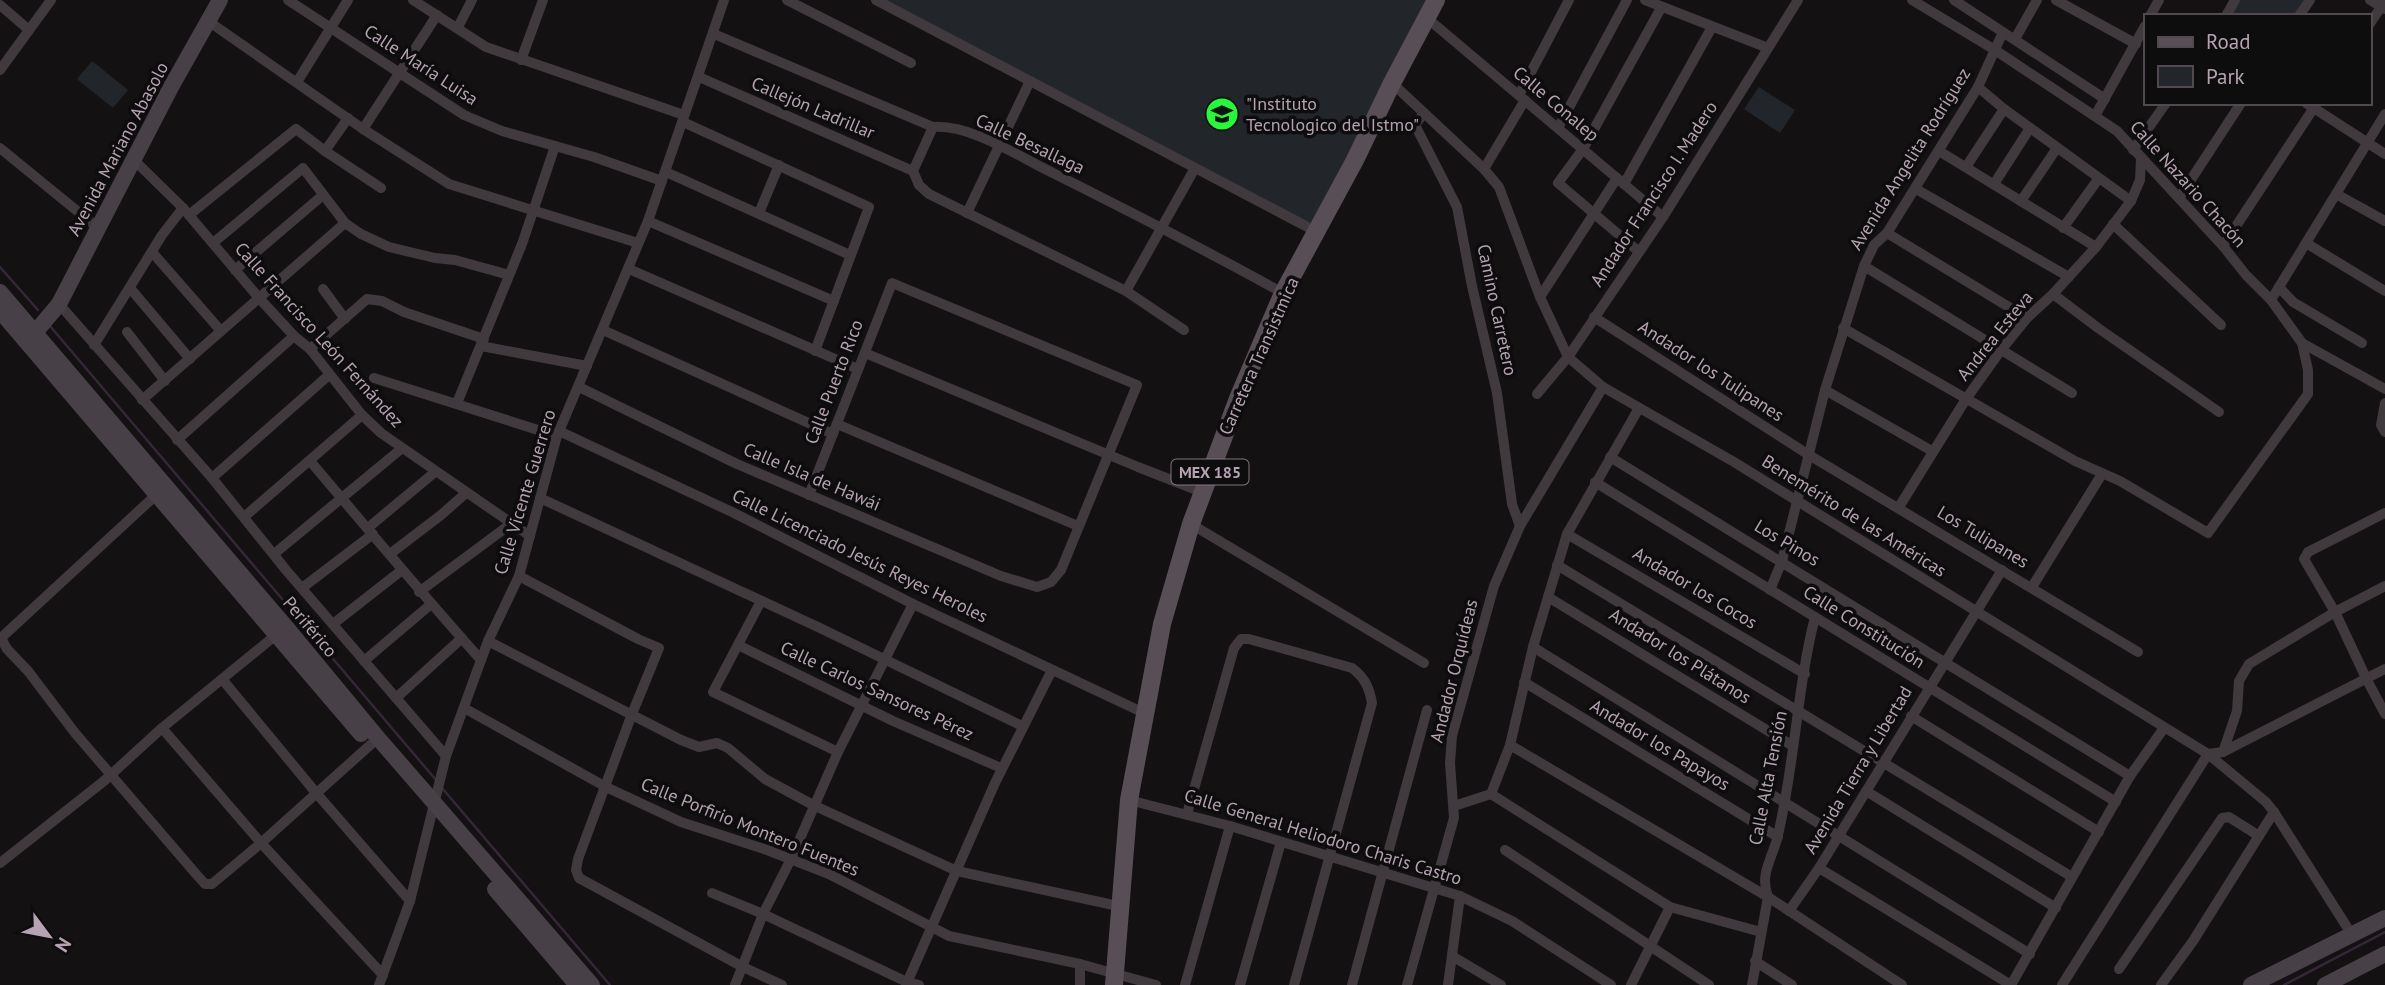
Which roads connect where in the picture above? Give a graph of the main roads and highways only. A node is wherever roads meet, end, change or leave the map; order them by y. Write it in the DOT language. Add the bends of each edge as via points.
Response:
graph roads {
  1 [pos="220,0"];
  2 [pos="1436,0"];
  3 [pos="0,292"];
  4 [pos="0,310"];
  5 [pos="42,324"];
  6 [pos="374,741"];
  7 [pos="434,808"];
  8 [pos="2385,918"];
  9 [pos="2385,954"];
  10 [pos="1114,979"];
  11 [pos="2272,981"];
  12 [pos="2336,983"];
  13 [pos="577,985"];
  14 [pos="592,985"];
  15 [pos="2251,985"];
  1 -- 5 [label="main road, Avenida Mariano Abasolo"];
  2 -- 10 [label="main road, Carretera Transistmica / MEX 185" via="1283,293 1191,524 1162,624 1129,800"];
  3 -- 5 [label="main road, Periférico"];
  4 -- 5 [label="main road, Periférico"];
  5 -- 6 [label="main road, Periférico"];
  5 -- 6 [label="main road, Periférico" via="156,495"];
  6 -- 7 [label="main road, Periférico"];
  7 -- 13 [label="main road, Periférico" via="528,930"];
  7 -- 14 [label="main road, Periférico"];
  8 -- 11 [label="main road"];
  9 -- 12 [label="main road"];
  11 -- 15 [label="main road"];
}
